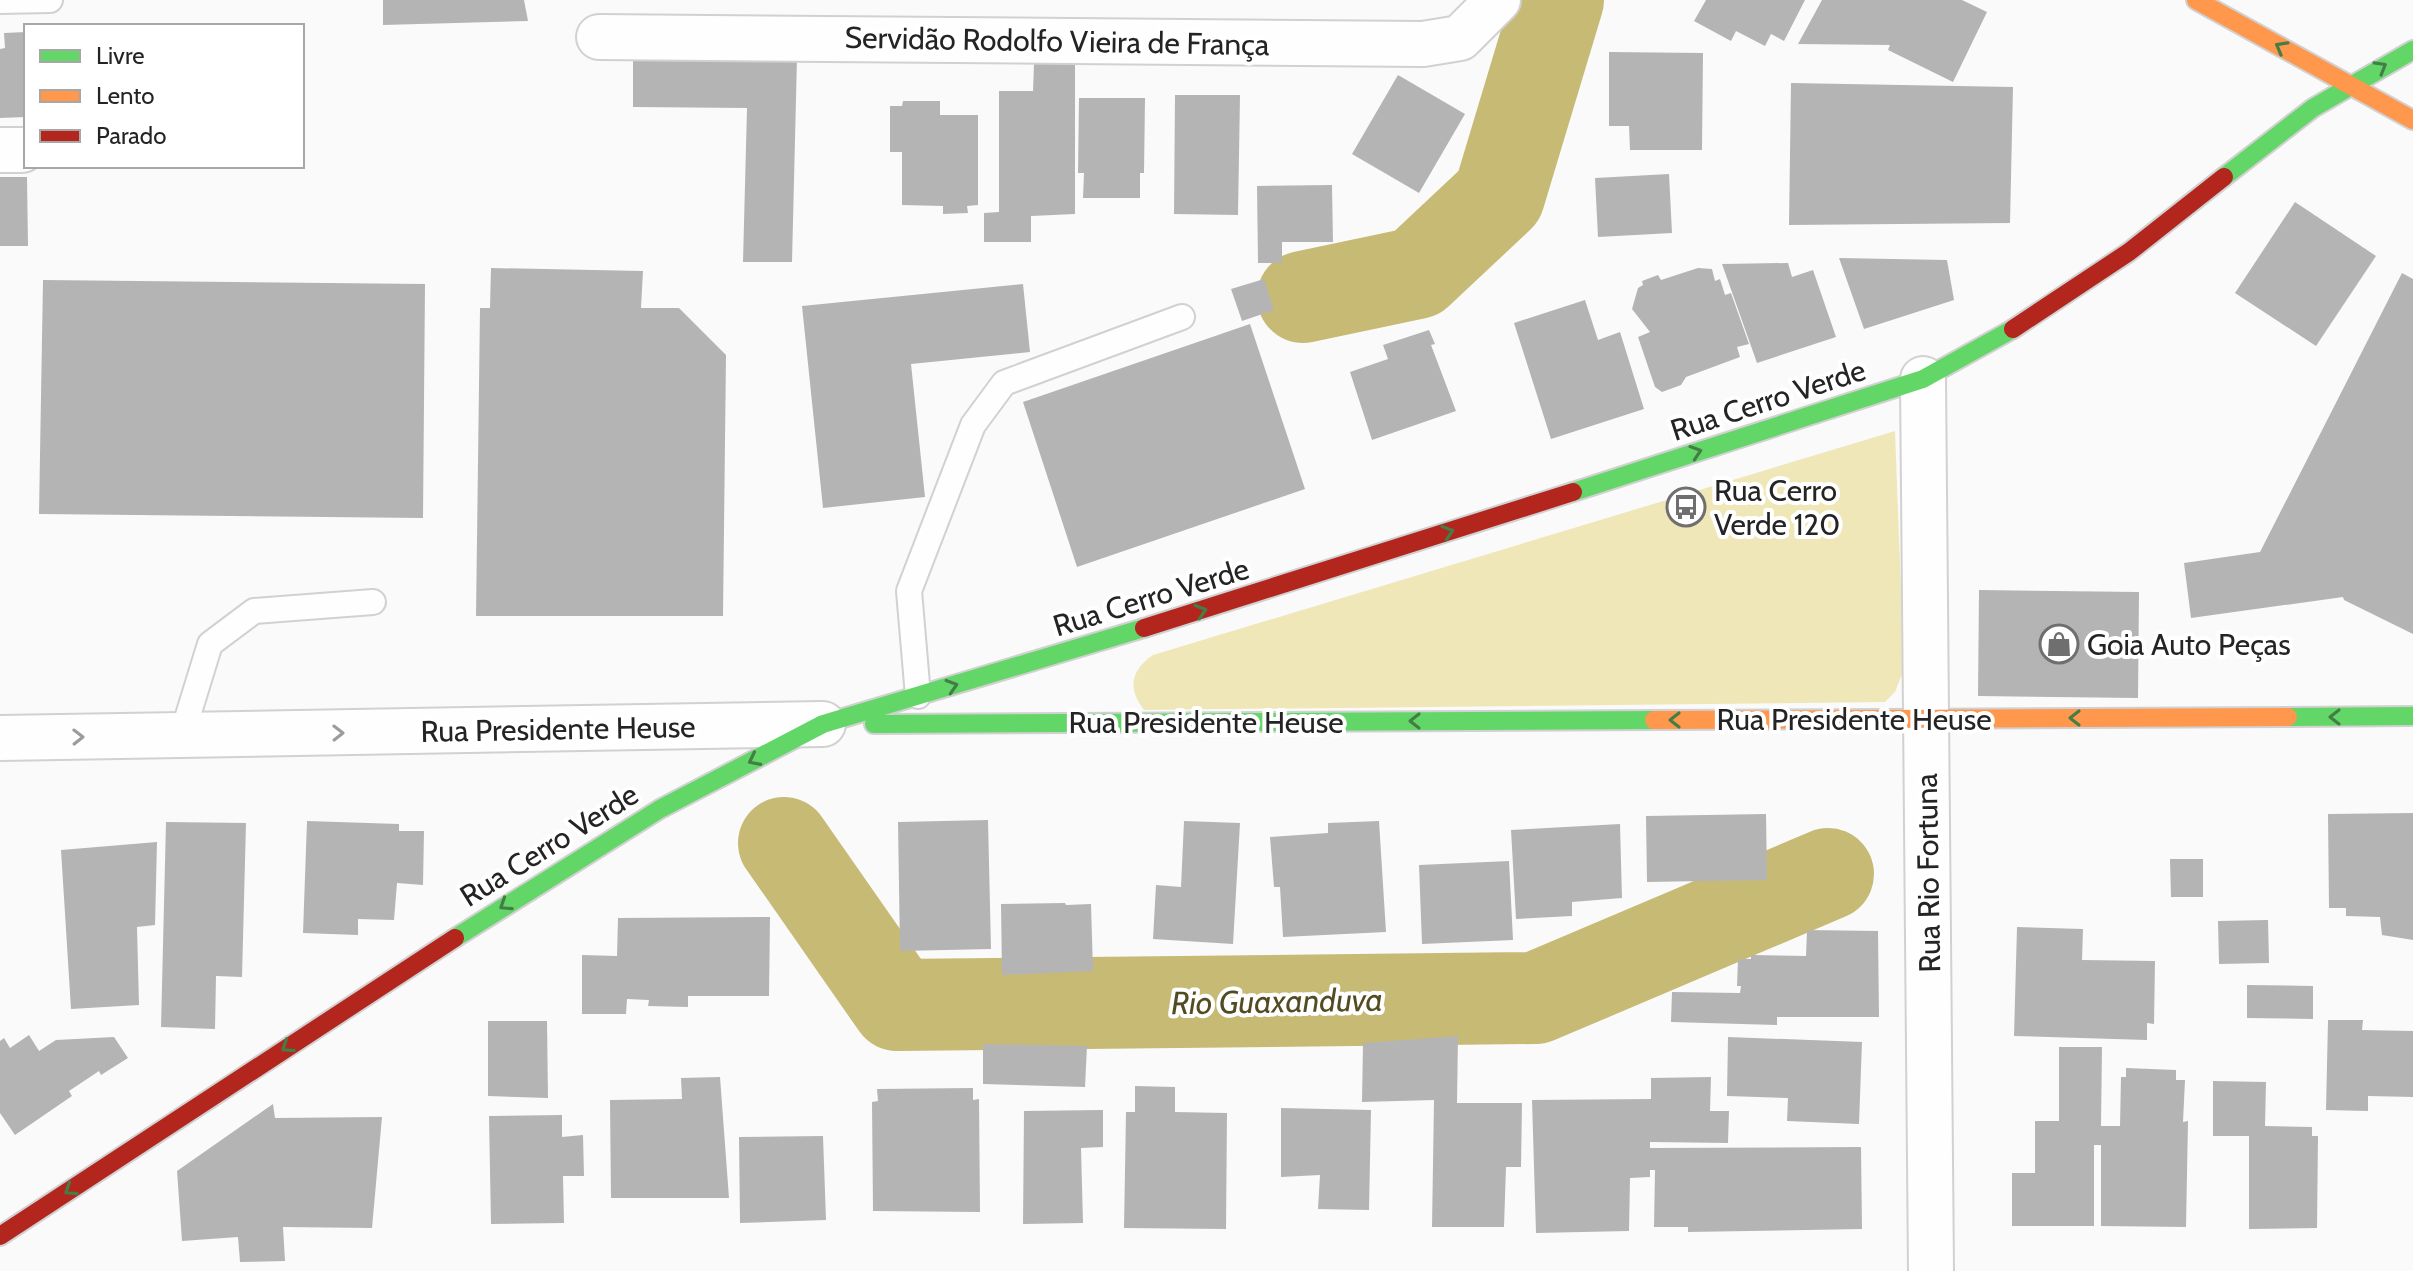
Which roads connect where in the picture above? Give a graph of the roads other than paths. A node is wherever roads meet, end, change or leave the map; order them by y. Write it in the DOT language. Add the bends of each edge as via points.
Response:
graph roads {
  1 [pos="50,0"];
  2 [pos="1498,0"];
  3 [pos="2196,0"];
  4 [pos="0,1"];
  5 [pos="599,37"];
  6 [pos="2413,50"];
  7 [pos="2349,85"];
  8 [pos="2413,120"];
  9 [pos="1182,317"];
  10 [pos="1923,379"];
  11 [pos="373,602"];
  12 [pos="918,696"];
  13 [pos="2413,716"];
  14 [pos="1926,719"];
  15 [pos="823,724"];
  16 [pos="182,735"];
  17 [pos="0,738"];
  18 [pos="0,1236"];
  19 [pos="1931,1271"];
  1 -- 4 [label="lane"];
  2 -- 5 [label="street, Servidão Rodolfo Vieira de França" via="1460,38 1423,44"];
  7 -- 3 [label="street, one-way"];
  7 -- 6 [label="street, Rua Cerro Verde, one-way"];
  7 -- 8 [label="street"];
  7 -- 10 [label="street, Rua Cerro Verde" via="2129,252 2021,325"];
  9 -- 12 [label="lane" via="1004,383 973,425 909,591"];
  12 -- 10 [label="street, Rua Cerro Verde, one-way" via="1249,596"];
  10 -- 14 [label="street, Rua Rio Fortuna"];
  11 -- 16 [label="lane" via="254,611 210,644"];
  12 -- 15 [label="street, Rua Cerro Verde"];
  13 -- 14 [label="street, Rua Presidente Heuse, one-way"];
  14 -- 15 [label="street, Rua Presidente Heuse, one-way"];
  14 -- 19 [label="street, Rua Rio Fortuna"];
  16 -- 15 [label="street, Rua Presidente Heuse, one-way"];
  15 -- 18 [label="street, Rua Cerro Verde, one-way" via="660,809 542,881"];
  17 -- 16 [label="street, Rua Presidente Heuse, one-way"];
}
